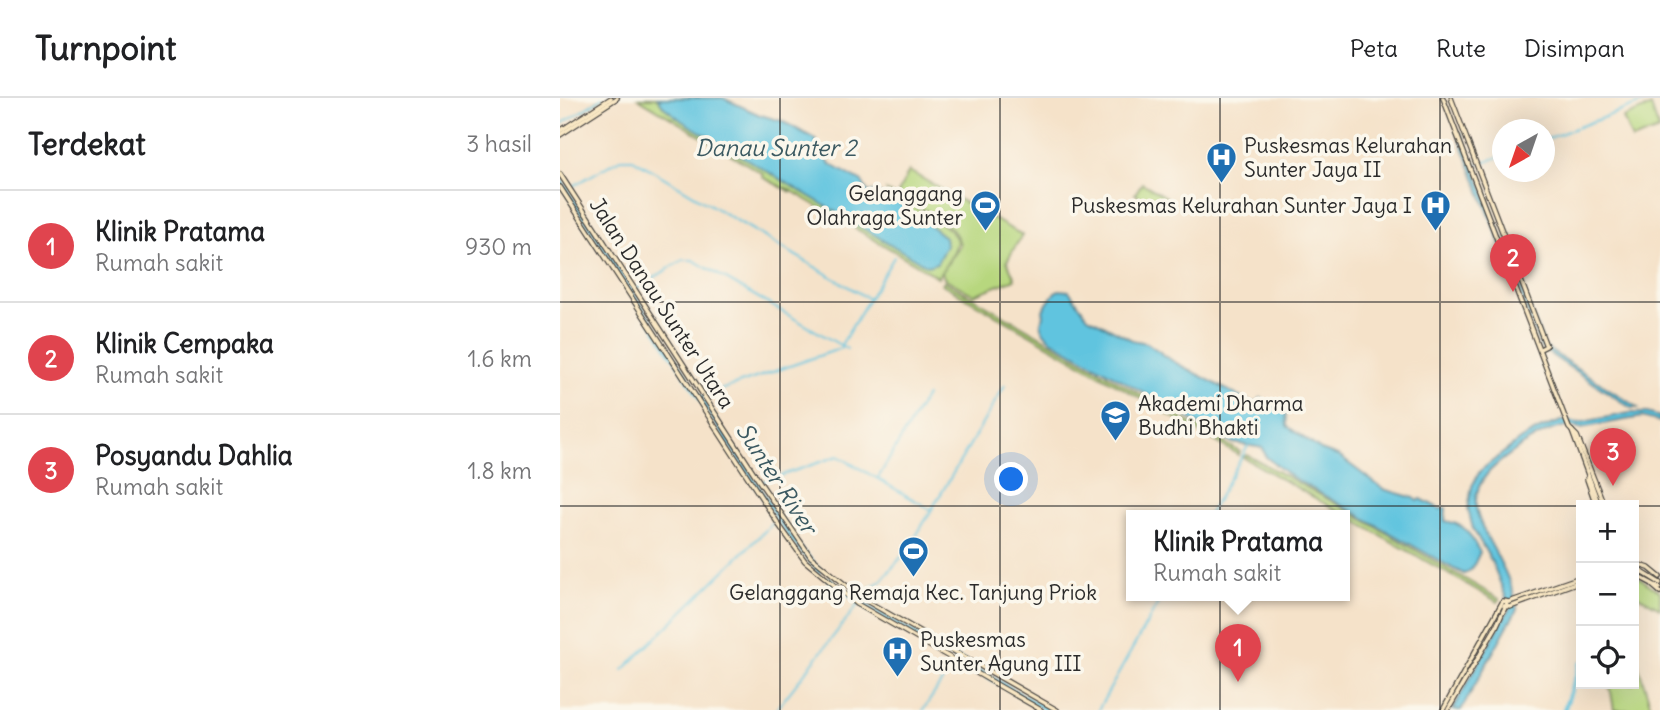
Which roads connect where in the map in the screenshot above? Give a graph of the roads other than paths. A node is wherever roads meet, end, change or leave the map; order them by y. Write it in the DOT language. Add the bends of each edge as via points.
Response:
graph roads {
  1 [pos="611,98"];
  2 [pos="617,98"];
  3 [pos="1443,98"];
  4 [pos="1451,98"];
  5 [pos="560,133"];
  6 [pos="560,174"];
  7 [pos="560,187"];
  8 [pos="1543,347"];
  9 [pos="1572,431"];
  10 [pos="1572,438"];
  11 [pos="1581,454"];
  12 [pos="1588,473"];
  13 [pos="1595,473"];
  14 [pos="1598,500"];
  15 [pos="1639,566"];
  16 [pos="1639,568"];
  17 [pos="1639,577"];
  18 [pos="1660,577"];
  19 [pos="1576,578"];
  20 [pos="1576,579"];
  21 [pos="1576,579"];
  22 [pos="1563,583"];
  23 [pos="1660,583"];
  24 [pos="1660,590"];
  25 [pos="1517,602"];
  26 [pos="971,666"];
  27 [pos="1039,709"];
  28 [pos="1057,710"];
  29 [pos="1445,710"];
  1 -- 5 [label="main road"];
  2 -- 5 [label="main road"];
  3 -- 8 [label="main road"];
  4 -- 8 [label="main road"];
  6 -- 26 [label="main road, Jalan Danau Sunter Utara" via="811,557 862,598"];
  7 -- 26 [label="main road, Jalan Danau Sunter Utara" via="805,561 859,605"];
  8 -- 9 [label="main road"];
  9 -- 10 [label="main road"];
  9 -- 11 [label="main road"];
  10 -- 11 [label="main road"];
  10 -- 12 [label="main road"];
  11 -- 12 [label="main road"];
  12 -- 13 [label="main road"];
  12 -- 14 [label="main road"];
  15 -- 18 [label="main road"];
  16 -- 23 [label="main road"];
  17 -- 24 [label="main road"];
  19 -- 22 [label="main road"];
  20 -- 22 [label="main road"];
  21 -- 25 [label="main road"];
  22 -- 25 [label="main road"];
  25 -- 29 [label="main road" via="1506,604"];
  26 -- 27 [label="main road, Jalan Danau Sunter Utara"];
  26 -- 28 [label="main road, Jalan Danau Sunter Utara"];
}
